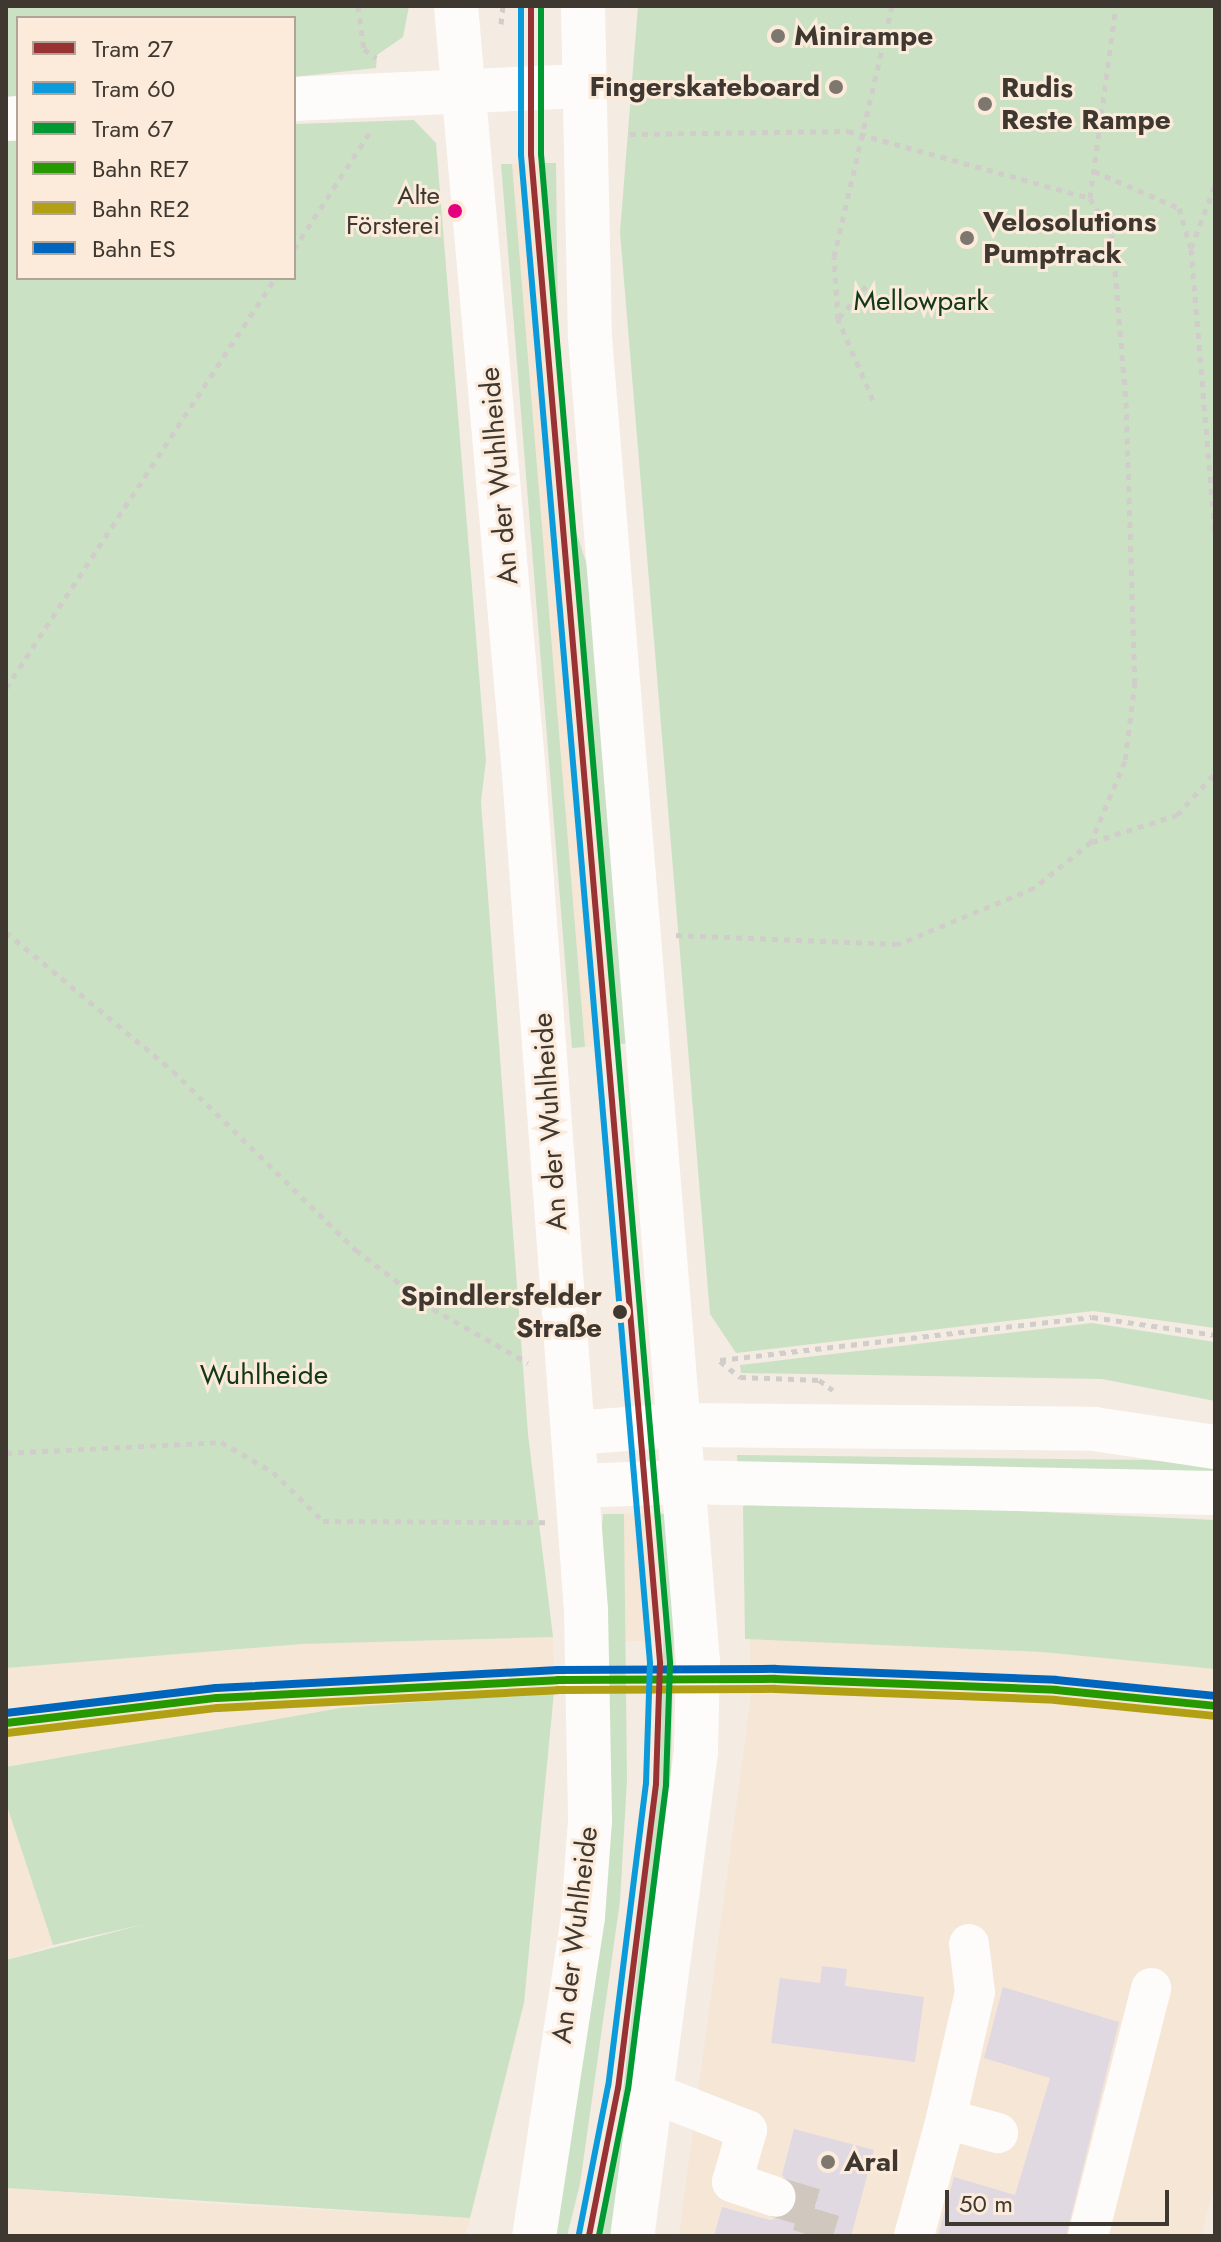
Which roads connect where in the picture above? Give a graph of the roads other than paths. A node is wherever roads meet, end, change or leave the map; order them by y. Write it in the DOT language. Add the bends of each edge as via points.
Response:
graph roads {
  1 [pos="583,6"];
  2 [pos="474,15"];
  3 [pos="582,86"];
  4 [pos="468,92"];
  5 [pos="296,98"];
  6 [pos="677,1425"];
  7 [pos="574,1433"];
  8 [pos="1215,1447"];
  9 [pos="682,1482"];
  10 [pos="577,1486"];
  11 [pos="1215,1493"];
  12 [pos="969,1944"];
  13 [pos="1151,1988"];
  14 [pos="653,2093"];
  15 [pos="946,2119"];
  16 [pos="998,2133"];
  17 [pos="776,2197"];
  18 [pos="534,2236"];
  19 [pos="632,2236"];
  20 [pos="914,2236"];
  21 [pos="1088,2236"];
  1 -- 3 [label="main road"];
  2 -- 4 [label="main road, An der Wuhlheide"];
  3 -- 4 [label="main road"];
  3 -- 6 [label="main road" via="594,398"];
  4 -- 5 [label="main road" via="387,75"];
  4 -- 7 [label="main road, An der Wuhlheide"];
  6 -- 7 [label="main road"];
  6 -- 8 [label="main road" via="1094,1429"];
  6 -- 9 [label="main road"];
  7 -- 10 [label="main road, An der Wuhlheide"];
  9 -- 10 [label="main road"];
  9 -- 11 [label="main road"];
  9 -- 14 [label="main road" via="698,1662 696,1752"];
  10 -- 18 [label="main road, An der Wuhlheide" via="590,1821 583,1917"];
  12 -- 15 [label="lane" via="975,1992"];
  13 -- 21 [label="lane"];
  14 -- 17 [label="lane" via="747,2130 732,2182"];
  14 -- 19 [label="main road"];
  15 -- 16 [label="lane"];
  15 -- 20 [label="lane"];
}
